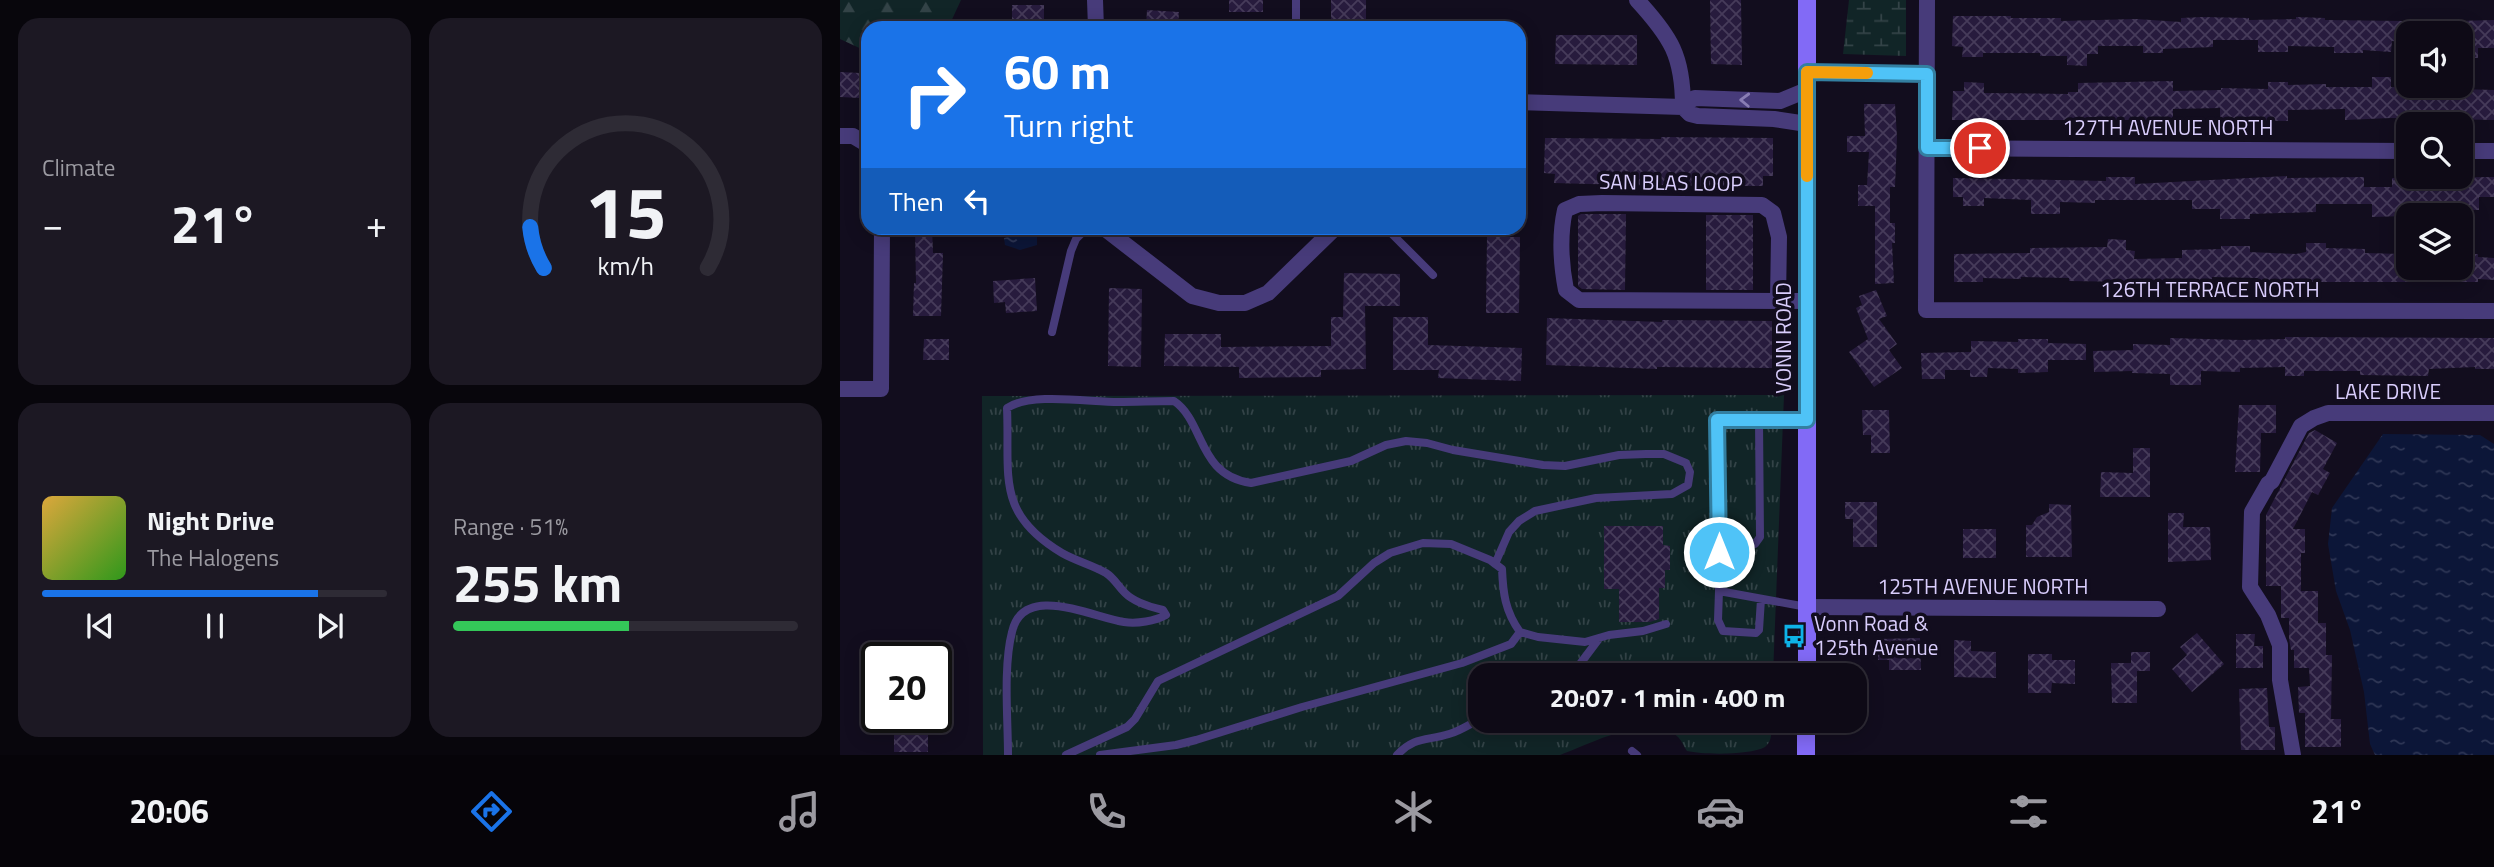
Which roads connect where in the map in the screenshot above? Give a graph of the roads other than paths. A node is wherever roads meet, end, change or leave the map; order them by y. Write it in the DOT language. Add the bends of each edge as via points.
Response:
graph roads {
  1 [pos="1095,0"];
  2 [pos="1296,0"];
  3 [pos="1637,0"];
  4 [pos="1807,0"];
  5 [pos="1927,0"];
  6 [pos="1096,21"];
  7 [pos="1296,21"];
  8 [pos="1927,74"];
  9 [pos="1807,81"];
  10 [pos="1526,102"];
  11 [pos="1683,107"];
  12 [pos="1807,124"];
  13 [pos="840,136"];
  14 [pos="861,141"];
  15 [pos="1927,148"];
  16 [pos="2396,151"];
  17 [pos="2473,151"];
  18 [pos="2494,151"];
  19 [pos="882,235"];
  20 [pos="1080,235"];
  21 [pos="1113,235"];
  22 [pos="1328,235"];
  23 [pos="1393,235"];
  24 [pos="1433,275"];
  25 [pos="1778,300"];
  26 [pos="1807,302"];
  27 [pos="2494,311"];
  28 [pos="1052,332"];
  29 [pos="840,389"];
  30 [pos="2494,413"];
  31 [pos="1759,420"];
  32 [pos="1807,420"];
  33 [pos="1718,533"];
  34 [pos="1495,564"];
  35 [pos="1719,591"];
  36 [pos="1760,598"];
  37 [pos="1807,607"];
  38 [pos="2158,609"];
  39 [pos="1666,624"];
  40 [pos="1520,632"];
  41 [pos="1598,640"];
  42 [pos="1581,663"];
  43 [pos="1807,663"];
  44 [pos="1468,725"];
  45 [pos="1806,733"];
  46 [pos="1008,755"];
  47 [pos="1066,755"];
  48 [pos="1100,755"];
  49 [pos="1397,755"];
  50 [pos="1806,755"];
  51 [pos="2293,755"];
  1 -- 6 [label="street"];
  2 -- 7 [label="lane"];
  3 -- 11 [label="street" via="1662,27 1675,52 1683,80"];
  4 -- 9 [label="street, VONN ROAD"];
  5 -- 8 [label="street"];
  8 -- 9 [label="street"];
  8 -- 15 [label="street"];
  9 -- 11 [label="street, one-way" via="1780,101 1695,98"];
  9 -- 12 [label="street, VONN ROAD"];
  10 -- 11 [label="street"];
  11 -- 12 [label="street" via="1699,116"];
  12 -- 26 [label="street, VONN ROAD"];
  13 -- 14 [label="street"];
  15 -- 16 [label="street, 127TH AVENUE NORTH"];
  15 -- 27 [label="street, 126TH TERRACE NORTH" via="1926,310"];
  17 -- 18 [label="street"];
  19 -- 29 [label="street" via="881,389"];
  20 -- 28 [label="lane" via="1070,251"];
  21 -- 22 [label="street" via="1192,296 1245,303 1268,293"];
  23 -- 24 [label="lane"];
  25 -- 25 [label="street, SAN BLAS LOOP" via="1579,300 1566,290 1561,267 1565,210 1579,204 1762,205 1773,213 1779,237"];
  25 -- 26 [label="street, SAN BLAS LOOP"];
  26 -- 32 [label="street, VONN ROAD"];
  30 -- 51 [label="street, LAKE DRIVE" via="2328,413 2301,426 2252,512 2250,587 2280,645 2280,680"];
  31 -- 32 [label="lane"];
  31 -- 33 [label="lane" via="1717,420"];
  31 -- 33 [label="lane" via="1760,537 1755,544"];
  32 -- 37 [label="street, VONN ROAD"];
  33 -- 35 [label="lane"];
  34 -- 40 [label="lane" via="1502,569 1506,608"];
  34 -- 46 [label="lane" via="1518,521 1535,511 1596,498 1672,494 1688,485 1686,463 1664,454 1646,454 1565,467 1406,441 1351,461 1251,483 1237,481 1210,460 1187,415 1174,401 1015,403 1007,408 1009,485 1018,514 1043,540 1110,575 1127,595 1166,615 1128,623 1046,604 1030,607 1011,632"];
  34 -- 47 [label="lane" via="1451,544 1432,542 1390,553 1338,596 1158,681 1127,727"];
  35 -- 36 [label="lane"];
  35 -- 36 [label="lane" via="1718,620 1723,631 1756,633"];
  36 -- 37 [label="lane"];
  37 -- 38 [label="street, 125TH AVENUE NORTH"];
  37 -- 43 [label="street, VONN ROAD"];
  39 -- 41 [label="lane"];
  40 -- 41 [label="lane" via="1538,638"];
  40 -- 48 [label="lane" via="1511,644 1462,663 1196,740"];
  41 -- 42 [label="lane"];
  44 -- 49 [label="lane" via="1409,743"];
  45 -- 50 [label="street"];
}
